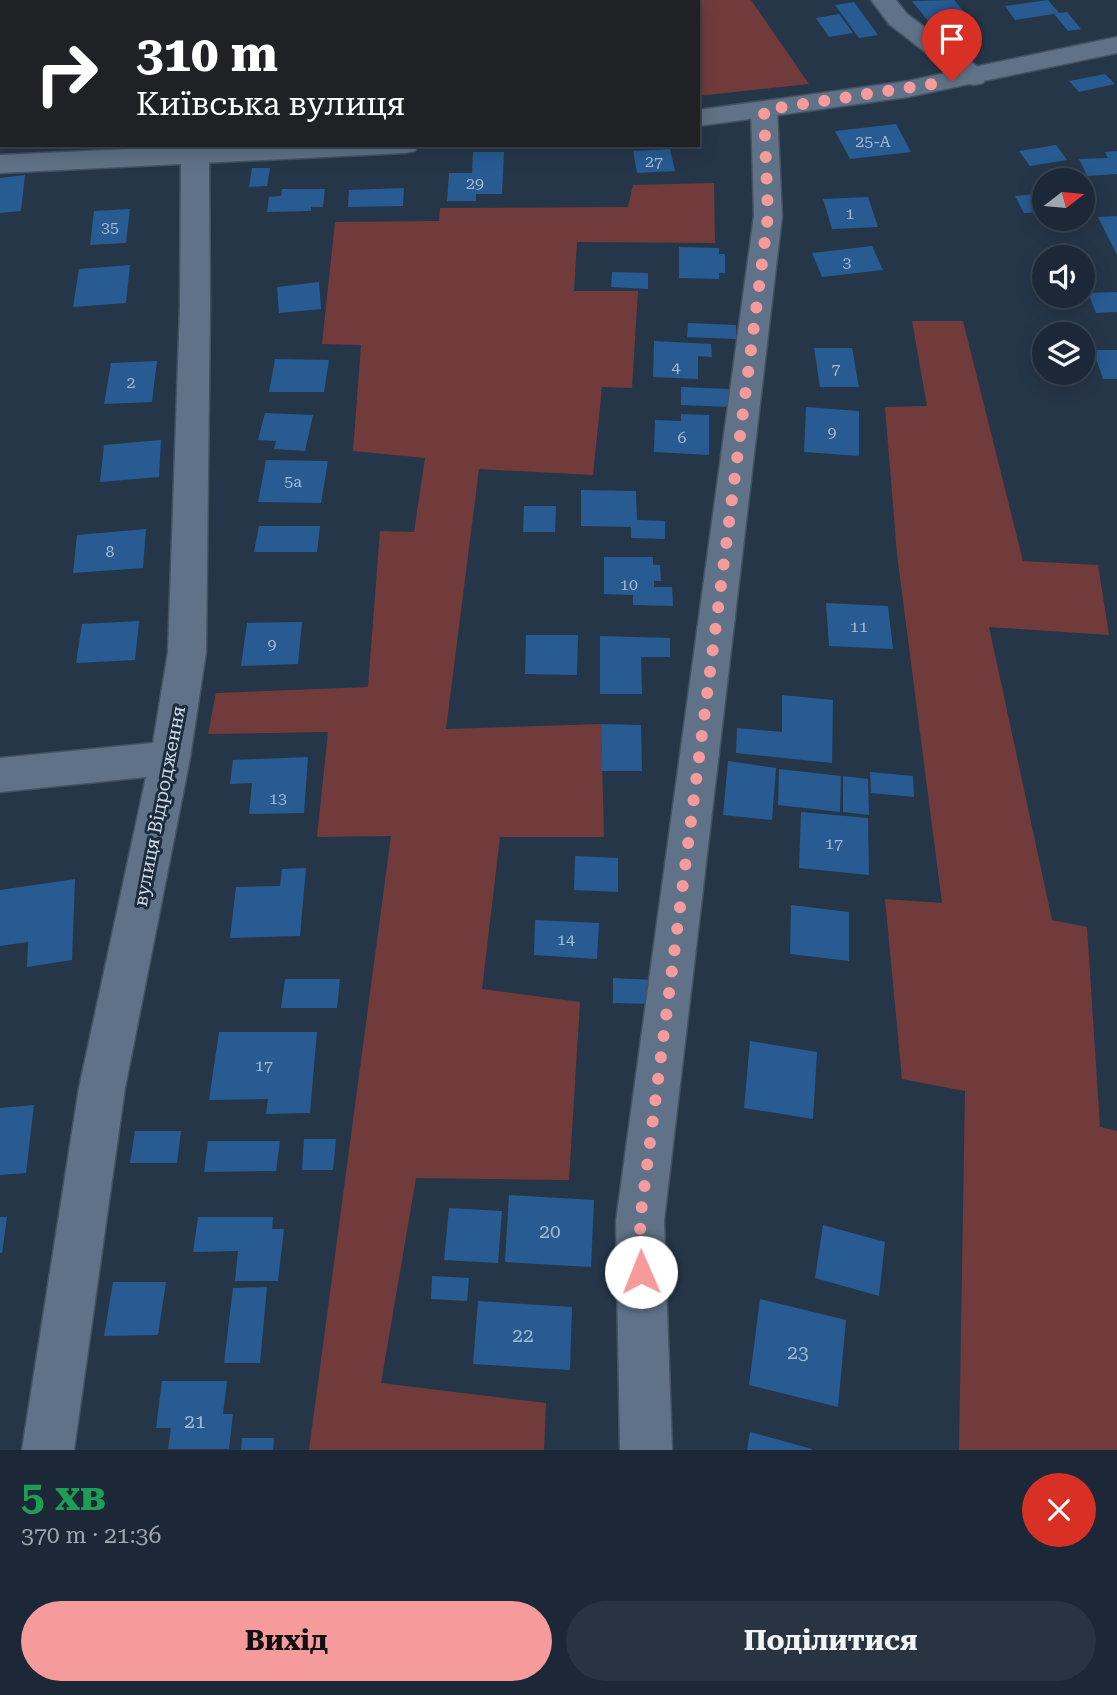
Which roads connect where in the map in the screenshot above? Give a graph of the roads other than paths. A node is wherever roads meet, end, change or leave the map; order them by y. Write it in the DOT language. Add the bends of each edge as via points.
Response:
graph roads {
  1 [pos="883,0"];
  2 [pos="1117,45"];
  3 [pos="974,77"];
  4 [pos="764,110"];
  5 [pos="700,118"];
  6 [pos="332,147"];
  7 [pos="260,149"];
  8 [pos="195,156"];
  9 [pos="0,164"];
  10 [pos="170,758"];
  11 [pos="0,775"];
  12 [pos="48,1450"];
  13 [pos="646,1450"];
  1 -- 3 [label="street" via="898,19"];
  2 -- 3 [label="street"];
  3 -- 4 [label="street"];
  4 -- 5 [label="street"];
  4 -- 13 [label="street" via="768,216 640,1221"];
  6 -- 7 [label="street"];
  7 -- 8 [label="street"];
  8 -- 9 [label="street"];
  8 -- 10 [label="street, вулиця Відродження" via="187,652"];
  10 -- 11 [label="street"];
  10 -- 12 [label="street, вулиця Відродження" via="102,1088"];
}
